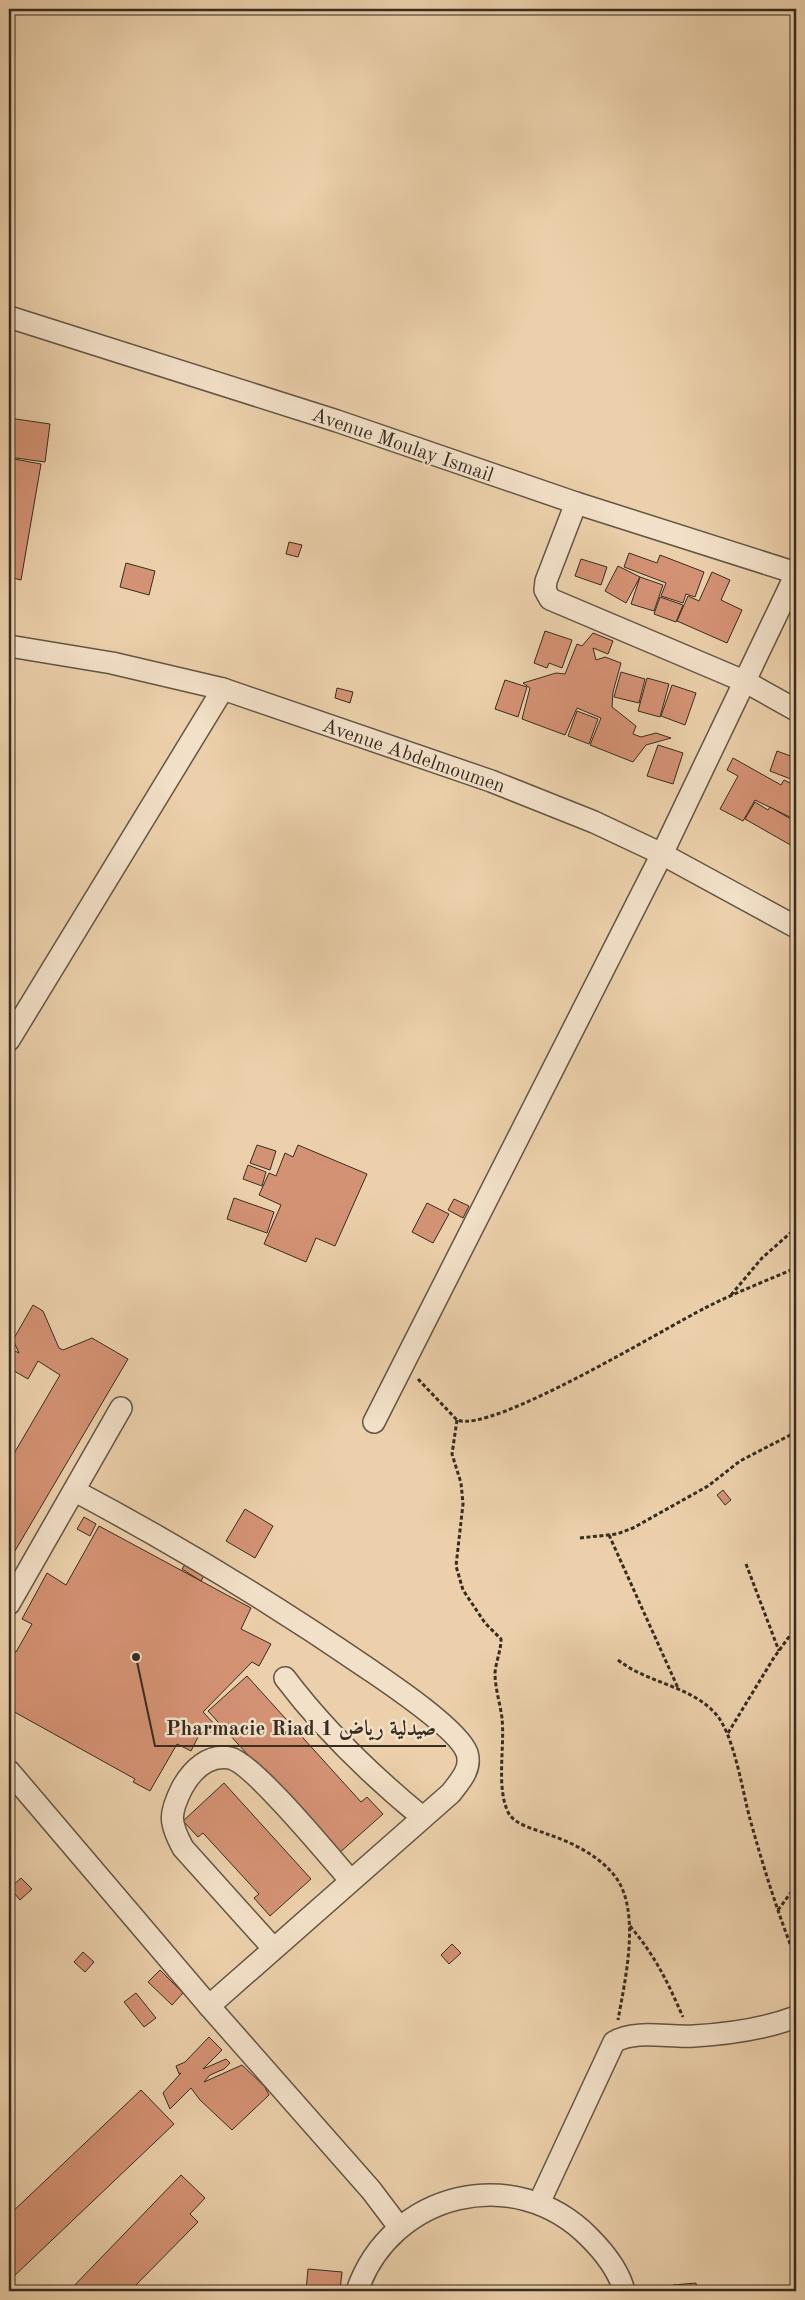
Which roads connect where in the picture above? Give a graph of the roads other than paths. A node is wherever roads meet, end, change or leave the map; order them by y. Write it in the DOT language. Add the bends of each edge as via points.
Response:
graph roads {
  1 [pos="9,316"];
  2 [pos="576,503"];
  3 [pos="796,574"];
  4 [pos="9,646"];
  5 [pos="746,682"];
  6 [pos="223,689"];
  7 [pos="796,710"];
  8 [pos="662,854"];
  9 [pos="796,927"];
  10 [pos="9,1040"];
  11 [pos="121,1408"];
  12 [pos="374,1422"];
  13 [pos="75,1491"];
  14 [pos="9,1604"];
  15 [pos="285,1678"];
  16 [pos="9,1771"];
  17 [pos="422,1818"];
  18 [pos="350,1880"];
  19 [pos="273,1948"];
  20 [pos="209,2006"];
  21 [pos="796,2017"];
  22 [pos="539,2203"];
  23 [pos="399,2228"];
  24 [pos="357,2291"];
  25 [pos="624,2291"];
  1 -- 2 [label="street, Avenue Moulay Ismail" via="337,421"];
  2 -- 3 [label="street, Avenue Moulay Ismail"];
  2 -- 5 [label="street" via="546,581 546,595 567,607"];
  3 -- 5 [label="street"];
  4 -- 6 [label="street, Avenue Abdelmoumen" via="112,663"];
  5 -- 7 [label="street"];
  5 -- 8 [label="street"];
  6 -- 8 [label="street, Avenue Abdelmoumen" via="492,782 594,822"];
  6 -- 10 [label="street"];
  8 -- 9 [label="street, Avenue Abdelmoumen"];
  8 -- 12 [label="street"];
  11 -- 13 [label="street"];
  13 -- 14 [label="street"];
  13 -- 17 [label="street" via="301,1623 435,1717 461,1743 468,1766 450,1793"];
  15 -- 17 [label="street" via="337,1741"];
  16 -- 20 [label="street"];
  17 -- 18 [label="street"];
  18 -- 19 [label="street"];
  18 -- 19 [label="street" via="278,1799 238,1761 221,1758 205,1761 187,1780 174,1804 171,1817 174,1832 183,1848"];
  19 -- 20 [label="street"];
  20 -- 23 [label="street" via="371,2190"];
  21 -- 22 [label="street" via="716,2035 632,2037 614,2042"];
  22 -- 23 [label="street" via="503,2195 466,2196 430,2208"];
  22 -- 25 [label="street" via="575,2222 603,2251"];
  23 -- 24 [label="street" via="378,2250 362,2275"];
}
